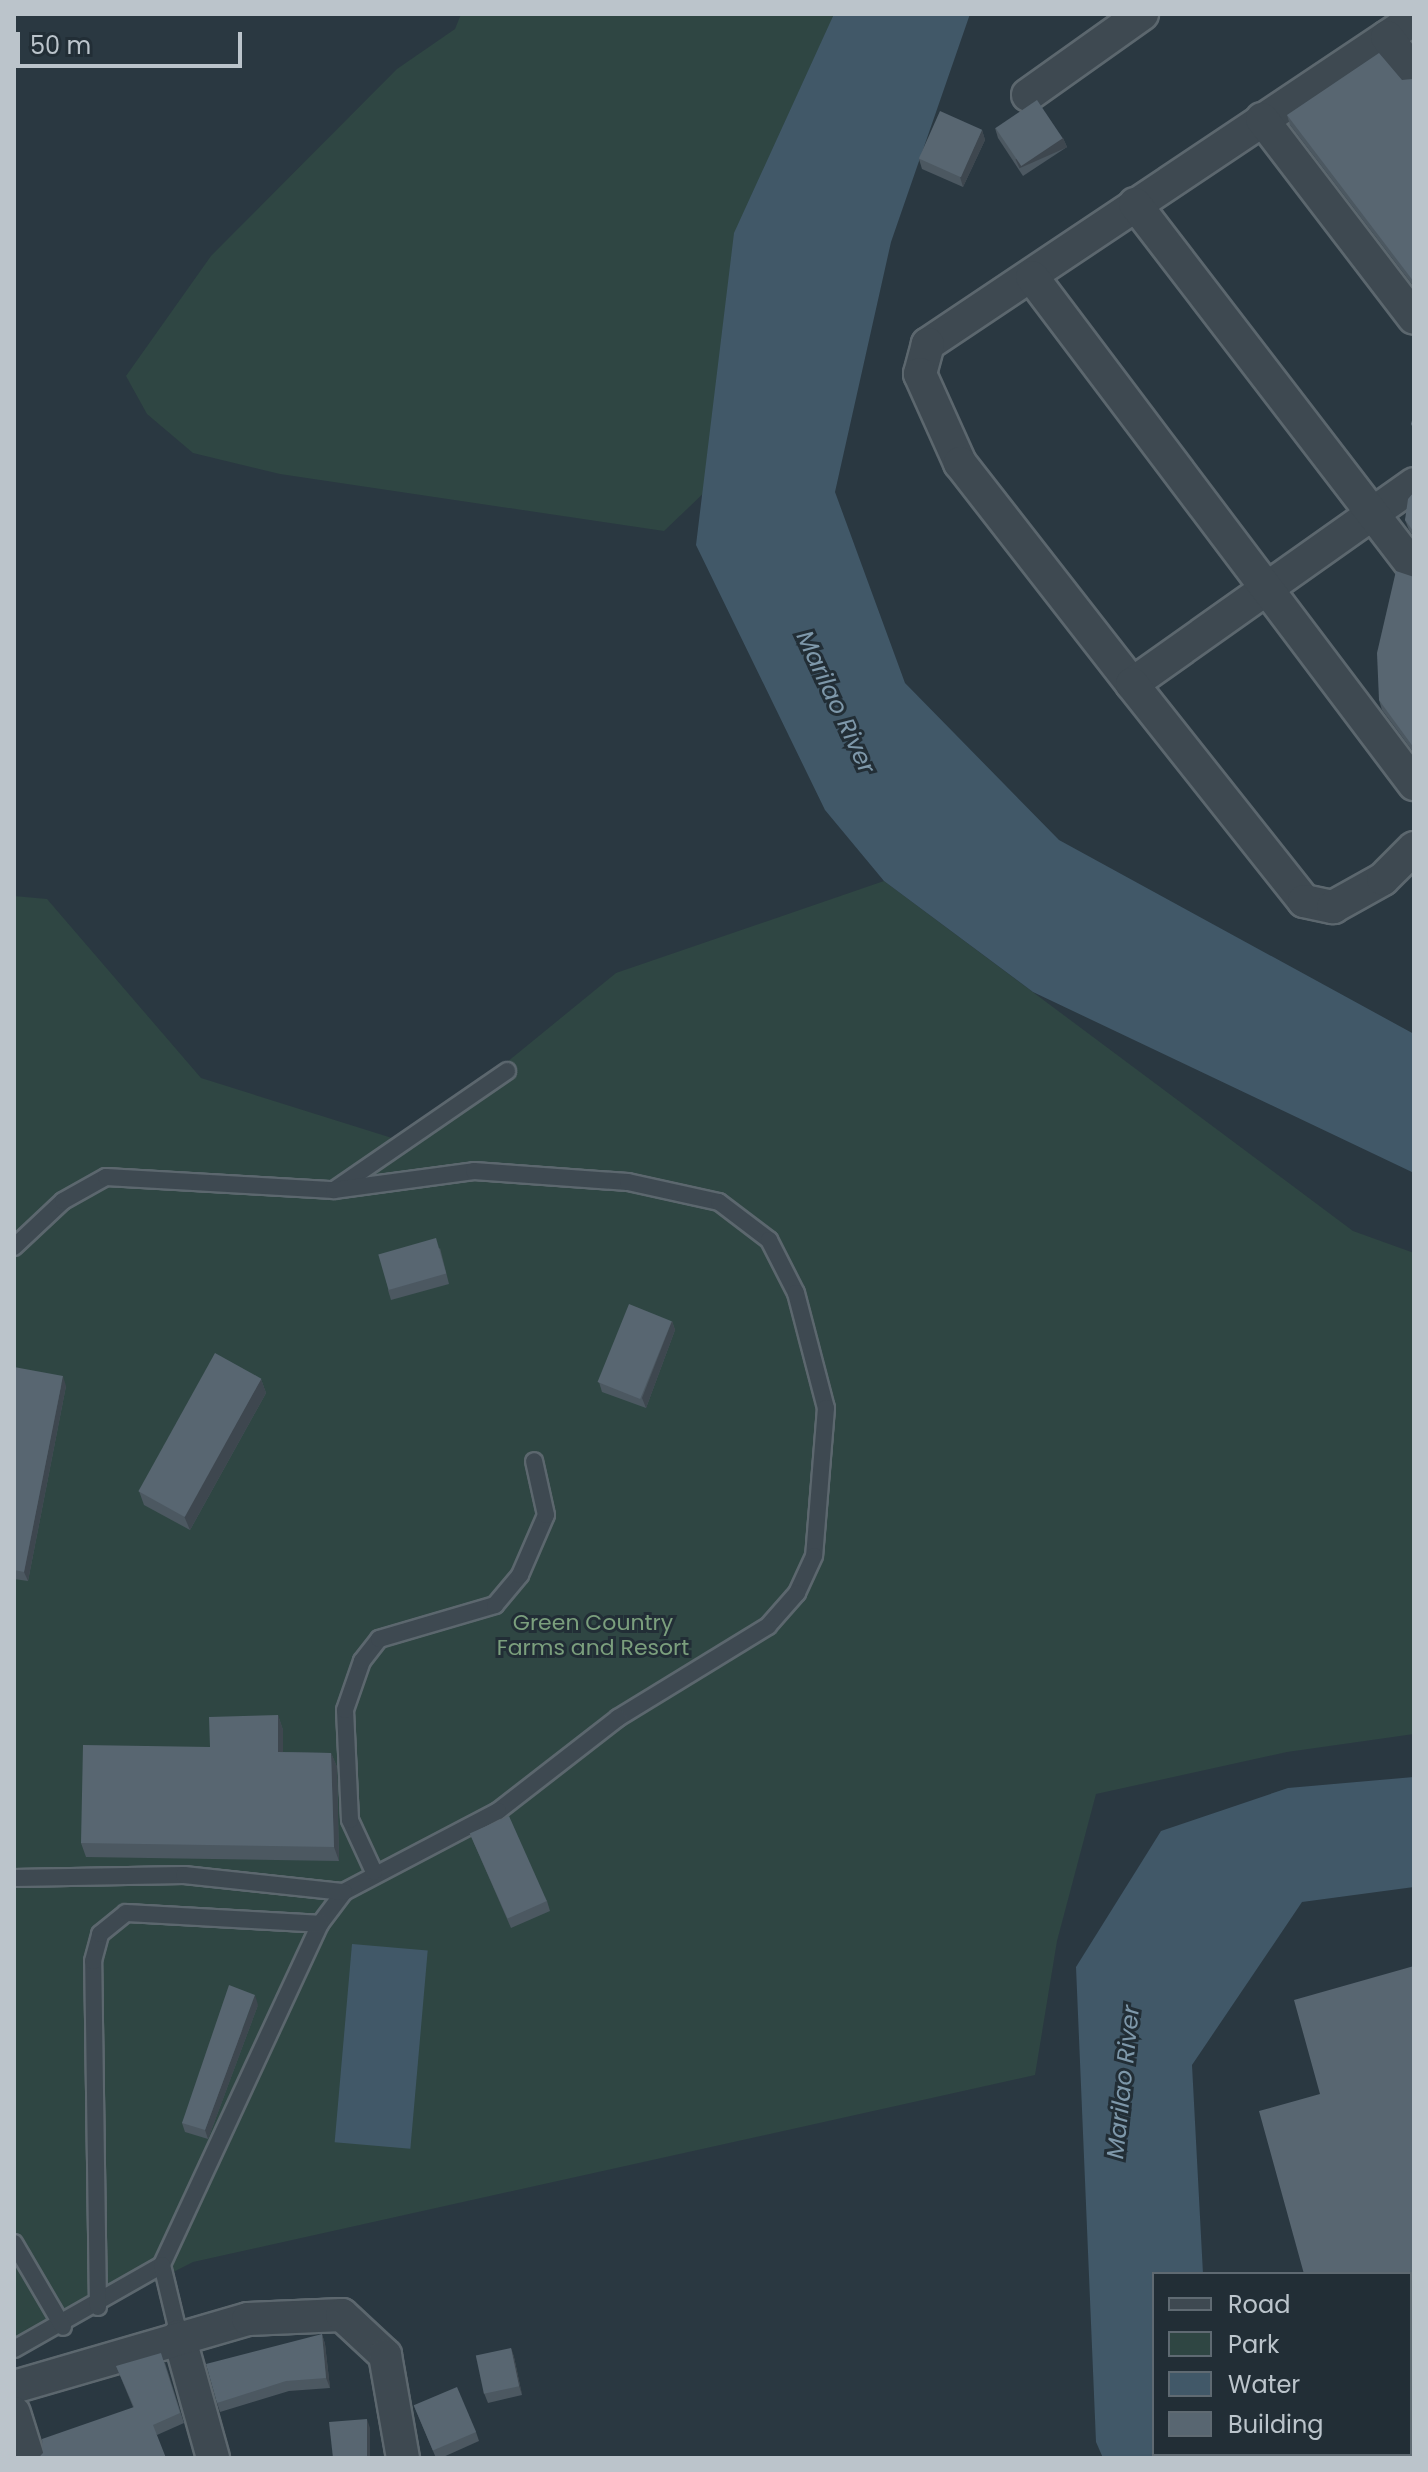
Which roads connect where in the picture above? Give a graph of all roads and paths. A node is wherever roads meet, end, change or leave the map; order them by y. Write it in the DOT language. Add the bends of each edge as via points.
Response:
graph roads {
  1 [pos="1142,14"];
  2 [pos="1414,19"];
  3 [pos="1387,37"];
  4 [pos="1414,73"];
  5 [pos="1028,95"];
  6 [pos="1262,119"];
  7 [pos="1135,204"];
  8 [pos="1032,277"];
  9 [pos="1414,318"];
  10 [pos="1414,484"];
  11 [pos="1371,516"];
  12 [pos="1414,568"];
  13 [pos="1262,588"];
  14 [pos="1132,684"];
  15 [pos="1414,784"];
  16 [pos="1414,848"];
  17 [pos="507,1071"];
  18 [pos="334,1190"];
  19 [pos="14,1247"];
  20 [pos="534,1461"];
  21 [pos="374,1872"];
  22 [pos="14,1878"];
  23 [pos="344,1892"];
  24 [pos="320,1924"];
  25 [pos="14,2243"];
  26 [pos="162,2265"];
  27 [pos="98,2307"];
  28 [pos="63,2327"];
  29 [pos="179,2336"];
  30 [pos="14,2349"];
  31 [pos="14,2387"];
  32 [pos="14,2413"];
  33 [pos="28,2458"];
  34 [pos="213,2458"];
  35 [pos="403,2458"];
  1 -- 5 [label="street"];
  2 -- 3 [label="street"];
  3 -- 4 [label="street"];
  3 -- 6 [label="street"];
  6 -- 7 [label="street"];
  6 -- 9 [label="street"];
  7 -- 8 [label="street"];
  7 -- 11 [label="street"];
  8 -- 13 [label="street"];
  8 -- 14 [label="street" via="928,344 920,374 960,463"];
  10 -- 11 [label="street"];
  11 -- 12 [label="street"];
  11 -- 13 [label="street"];
  13 -- 14 [label="street"];
  13 -- 15 [label="street"];
  14 -- 16 [label="street" via="1304,901 1333,907 1383,879"];
  17 -- 18 [label="lane"];
  18 -- 19 [label="lane" via="106,1177 63,1201"];
  18 -- 21 [label="lane" via="474,1171 628,1182 719,1202 769,1240 826,1408 814,1556 797,1593 768,1626 618,1718 498,1811"];
  20 -- 21 [label="lane" via="546,1515 520,1575 495,1605 379,1639 362,1661 345,1710 350,1820"];
  21 -- 23 [label="lane"];
  22 -- 23 [label="lane" via="184,1875"];
  23 -- 24 [label="lane"];
  24 -- 26 [label="lane"];
  24 -- 27 [label="lane" via="126,1913 100,1934 93,1961"];
  25 -- 28 [label="lane"];
  26 -- 27 [label="lane"];
  26 -- 29 [label="lane"];
  27 -- 28 [label="lane"];
  28 -- 30 [label="lane"];
  29 -- 31 [label="street"];
  29 -- 34 [label="street"];
  29 -- 35 [label="street" via="285,2312 342,2315 385,2355"];
  32 -- 33 [label="street"];
}
